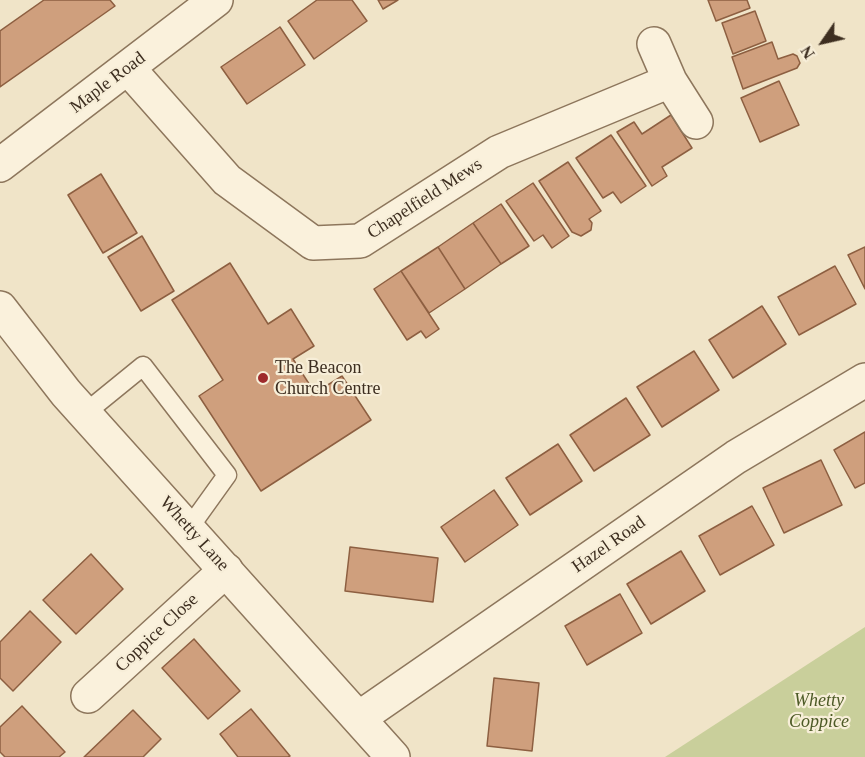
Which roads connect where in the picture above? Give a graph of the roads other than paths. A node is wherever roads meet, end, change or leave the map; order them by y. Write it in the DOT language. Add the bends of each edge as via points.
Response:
graph roads {
  1 [pos="216,0"];
  2 [pos="654,44"];
  3 [pos="128,68"];
  4 [pos="670,81"];
  5 [pos="696,122"];
  6 [pos="0,165"];
  7 [pos="0,308"];
  8 [pos="865,380"];
  9 [pos="84,414"];
  10 [pos="189,528"];
  11 [pos="226,570"];
  12 [pos="88,696"];
  13 [pos="359,718"];
  14 [pos="393,757"];
  1 -- 3 [label="street, Maple Road"];
  2 -- 4 [label="street"];
  3 -- 4 [label="street, Chapelfield Mews" via="227,180 313,243 360,241 499,152"];
  3 -- 6 [label="street, Maple Road"];
  4 -- 5 [label="street"];
  7 -- 9 [label="street, Whetty Lane"];
  8 -- 13 [label="street, Hazel Road" via="736,457"];
  9 -- 10 [label="street, Whetty Lane"];
  9 -- 10 [label="lane" via="143,366 227,475"];
  10 -- 11 [label="street, Whetty Lane"];
  11 -- 12 [label="street, Coppice Close"];
  11 -- 13 [label="street, Whetty Lane"];
  13 -- 14 [label="street, Whetty Lane"];
}
